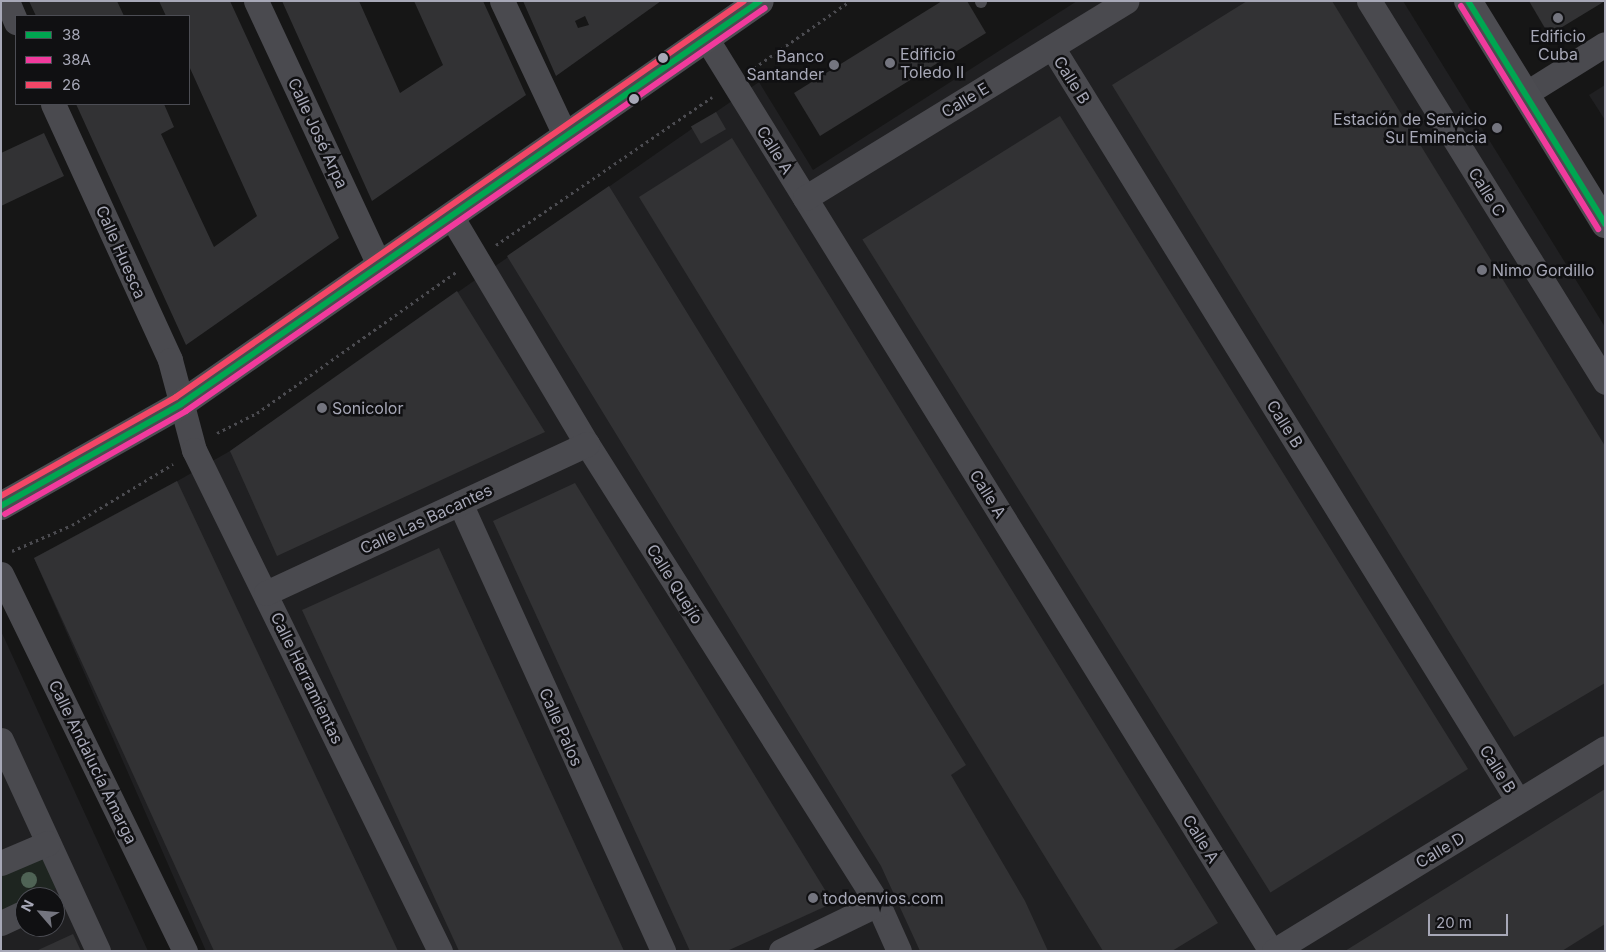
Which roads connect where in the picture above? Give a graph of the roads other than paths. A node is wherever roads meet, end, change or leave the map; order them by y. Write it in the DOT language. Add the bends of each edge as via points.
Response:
graph roads {
  1 [pos="7,1"];
  2 [pos="256,1"];
  3 [pos="502,1"];
  4 [pos="760,1"];
  5 [pos="1126,1"];
  6 [pos="1369,1"];
  7 [pos="1468,1"];
  8 [pos="15,20"];
  9 [pos="706,38"];
  10 [pos="1605,44"];
  11 [pos="1052,47"];
  12 [pos="1525,94"];
  13 [pos="54,105"];
  14 [pos="565,135"];
  15 [pos="805,198"];
  16 [pos="451,216"];
  17 [pos="1605,224"];
  18 [pos="379,265"];
  19 [pos="1605,382"];
  20 [pos="181,404"];
  21 [pos="587,444"];
  22 [pos="460,503"];
  23 [pos="1,506"];
  24 [pos="1,574"];
  25 [pos="266,593"];
  26 [pos="1,740"];
  27 [pos="1605,748"];
  28 [pos="1518,801"];
  29 [pos="48,843"];
  30 [pos="1,864"];
  31 [pos="61,887"];
  32 [pos="65,898"];
  33 [pos="878,904"];
  34 [pos="15,917"];
  35 [pos="1,923"];
  36 [pos="98,951"];
  37 [pos="185,951"];
  38 [pos="440,951"];
  39 [pos="663,951"];
  40 [pos="781,951"];
  41 [pos="899,951"];
  42 [pos="1272,951"];
  1 -- 8 [label="street"];
  2 -- 18 [label="street, Calle José Arpa"];
  3 -- 14 [label="street"];
  4 -- 9 [label="main road"];
  5 -- 11 [label="street, Calle E"];
  6 -- 19 [label="street, Calle C"];
  7 -- 12 [label="main road"];
  9 -- 14 [label="main road"];
  9 -- 15 [label="street, Calle A"];
  10 -- 12 [label="street"];
  11 -- 15 [label="street, Calle E"];
  11 -- 28 [label="street, Calle B"];
  12 -- 17 [label="main road"];
  13 -- 20 [label="street, Calle Huesca" via="170,360"];
  14 -- 16 [label="main road"];
  15 -- 42 [label="street, Calle A"];
  16 -- 18 [label="main road"];
  16 -- 21 [label="street, Calle Quejío"];
  18 -- 20 [label="main road"];
  20 -- 23 [label="main road"];
  20 -- 25 [label="street, Calle Herramientas" via="194,450"];
  21 -- 22 [label="street, Calle Las Bacantes"];
  21 -- 33 [label="street, Calle Quejío"];
  22 -- 25 [label="street, Calle Las Bacantes"];
  22 -- 39 [label="street, Calle Palos"];
  24 -- 37 [label="street, Calle Andalucía Amarga"];
  25 -- 38 [label="street, Calle Herramientas"];
  26 -- 29 [label="street"];
  27 -- 28 [label="street, Calle D"];
  28 -- 42 [label="street, Calle D"];
  29 -- 30 [label="street"];
  29 -- 31 [label="street"];
  32 -- 36 [label="street"];
  33 -- 40 [label="street"];
  33 -- 41 [label="street, Calle Quejío"];
  34 -- 35 [label="street"];
}
